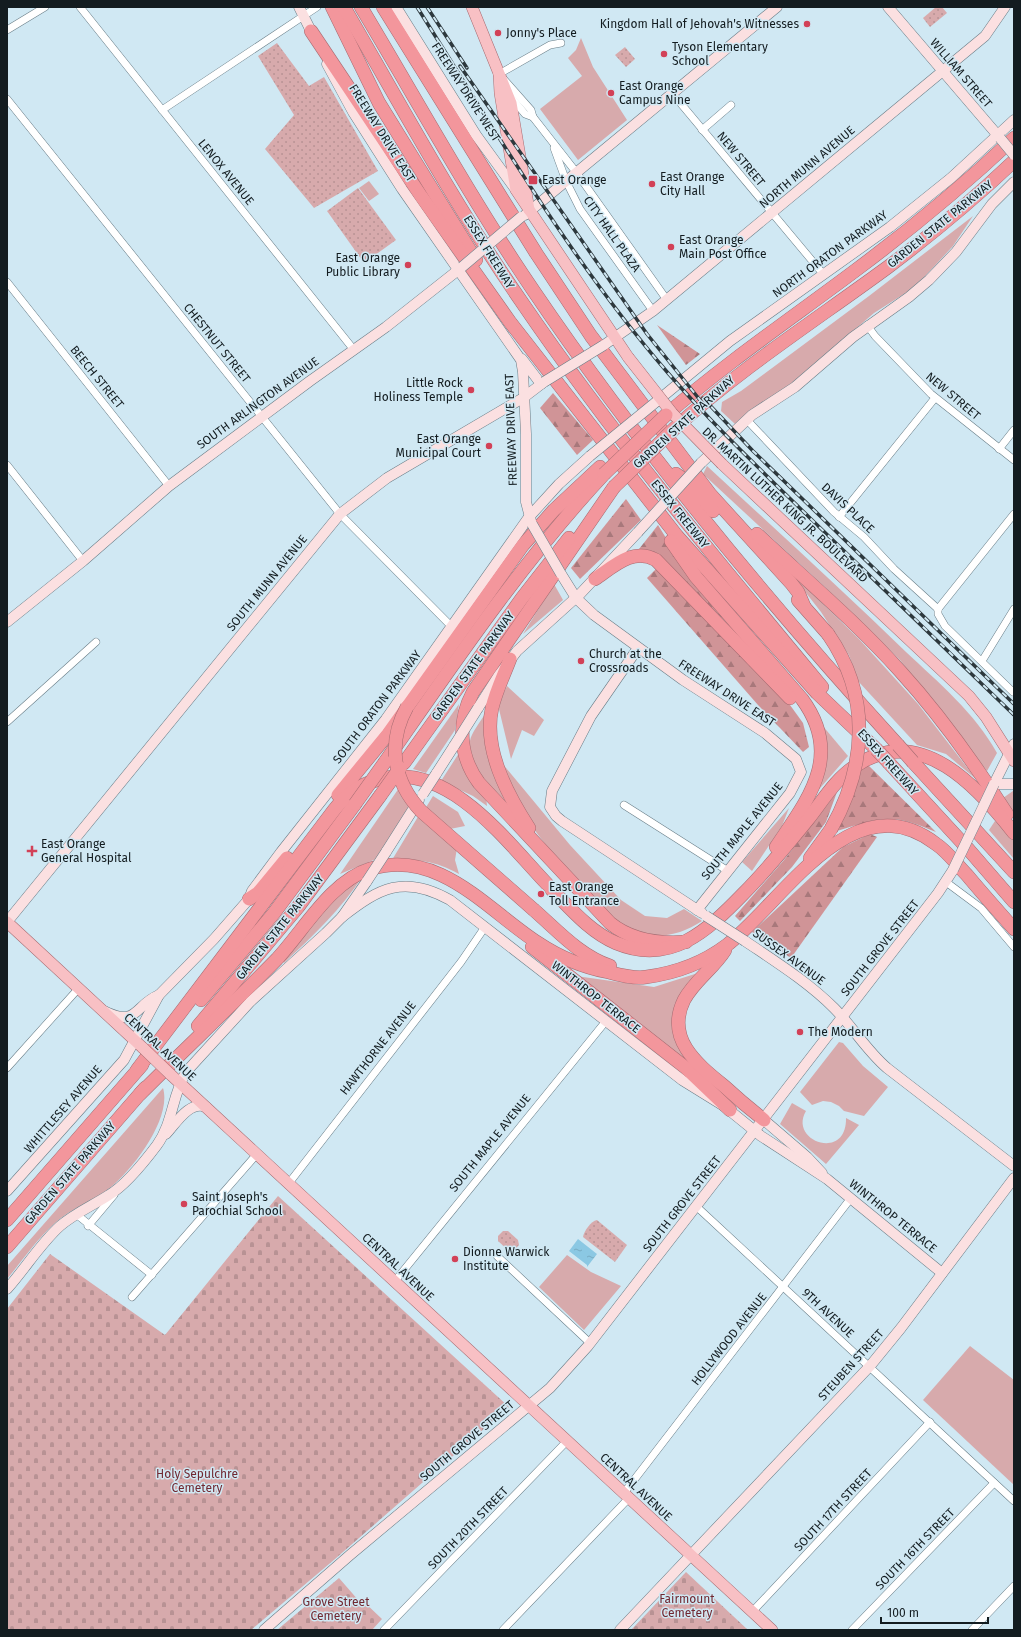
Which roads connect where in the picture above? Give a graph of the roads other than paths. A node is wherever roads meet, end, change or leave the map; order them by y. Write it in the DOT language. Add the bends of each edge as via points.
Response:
graph roads {
  1 [pos="46,7"];
  2 [pos="80,7"];
  3 [pos="332,7"];
  4 [pos="344,7"];
  5 [pos="362,7"];
  6 [pos="383,7"];
  7 [pos="396,7"];
  8 [pos="472,7"];
  9 [pos="777,7"];
  10 [pos="888,7"];
  11 [pos="1005,7"];
  12 [pos="315,8"];
  13 [pos="301,11"];
  14 [pos="7,30"];
  15 [pos="311,31"];
  16 [pos="561,43"];
  17 [pos="942,71"];
  18 [pos="499,74"];
  19 [pos="672,93"];
  20 [pos="508,94"];
  21 [pos="7,99"];
  22 [pos="731,104"];
  23 [pos="162,110"];
  24 [pos="533,117"];
  25 [pos="1014,120"];
  26 [pos="702,130"];
  27 [pos="999,137"];
  28 [pos="1014,138"];
  29 [pos="552,143"];
  30 [pos="1014,155"];
  31 [pos="1014,162"];
  32 [pos="576,172"];
  33 [pos="566,181"];
  34 [pos="1014,182"];
  35 [pos="516,190"];
  36 [pos="772,213"];
  37 [pos="525,214"];
  38 [pos="460,269"];
  39 [pos="824,275"];
  40 [pos="7,282"];
  41 [pos="667,300"];
  42 [pos="653,311"];
  43 [pos="867,326"];
  44 [pos="615,338"];
  45 [pos="354,350"];
  46 [pos="515,350"];
  47 [pos="543,383"];
  48 [pos="564,393"];
  49 [pos="523,398"];
  50 [pos="935,398"];
  51 [pos="656,402"];
  52 [pos="262,416"];
  53 [pos="747,420"];
  54 [pos="1014,430"];
  55 [pos="999,449"];
  56 [pos="1014,460"];
  57 [pos="660,462"];
  58 [pos="686,462"];
  59 [pos="8,468"];
  60 [pos="602,471"];
  61 [pos="170,486"];
  62 [pos="637,486"];
  63 [pos="614,487"];
  64 [pos="340,514"];
  65 [pos="1014,514"];
  66 [pos="839,517"];
  67 [pos="531,521"];
  68 [pos="83,561"];
  69 [pos="595,579"];
  70 [pos="576,598"];
  71 [pos="804,606"];
  72 [pos="938,609"];
  73 [pos="1014,609"];
  74 [pos="7,622"];
  75 [pos="452,627"];
  76 [pos="96,642"];
  77 [pos="638,648"];
  78 [pos="510,659"];
  79 [pos="982,661"];
  80 [pos="1013,692"];
  81 [pos="407,707"];
  82 [pos="7,722"];
  83 [pos="876,749"];
  84 [pos="1012,753"];
  85 [pos="800,766"];
  86 [pos="994,784"];
  87 [pos="1014,784"];
  88 [pos="803,804"];
  89 [pos="624,805"];
  90 [pos="1014,825"];
  91 [pos="1014,833"];
  92 [pos="728,871"];
  93 [pos="1014,872"];
  94 [pos="568,878"];
  95 [pos="793,879"];
  96 [pos="946,882"];
  97 [pos="741,896"];
  98 [pos="249,899"];
  99 [pos="1014,902"];
  100 [pos="697,910"];
  101 [pos="342,916"];
  102 [pos="7,922"];
  103 [pos="511,923"];
  104 [pos="485,927"];
  105 [pos="1014,929"];
  106 [pos="686,942"];
  107 [pos="729,943"];
  108 [pos="1014,947"];
  109 [pos="655,975"];
  110 [pos="78,989"];
  111 [pos="159,995"];
  112 [pos="100,1009"];
  113 [pos="842,1018"];
  114 [pos="606,1021"];
  115 [pos="139,1045"];
  116 [pos="7,1068"];
  117 [pos="137,1070"];
  118 [pos="180,1083"];
  119 [pos="140,1094"];
  120 [pos="206,1107"];
  121 [pos="730,1110"];
  122 [pos="764,1120"];
  123 [pos="755,1131"];
  124 [pos="157,1144"];
  125 [pos="257,1154"];
  126 [pos="1014,1166"];
  127 [pos="1014,1178"];
  128 [pos="827,1179"];
  129 [pos="123,1183"];
  130 [pos="289,1183"];
  131 [pos="7,1191"];
  132 [pos="851,1198"];
  133 [pos="698,1207"];
  134 [pos="76,1214"];
  135 [pos="7,1220"];
  136 [pos="88,1226"];
  137 [pos="7,1247"];
  138 [pos="497,1256"];
  139 [pos="942,1273"];
  140 [pos="152,1275"];
  141 [pos="395,1282"];
  142 [pos="783,1286"];
  143 [pos="7,1288"];
  144 [pos="132,1297"];
  145 [pos="590,1343"];
  146 [pos="870,1366"];
  147 [pos="529,1406"];
  148 [pos="930,1422"];
  149 [pos="568,1441"];
  150 [pos="994,1483"];
  151 [pos="626,1496"];
  152 [pos="1014,1501"];
  153 [pos="690,1555"];
  154 [pos="1014,1586"];
  155 [pos="752,1612"];
  156 [pos="264,1630"];
  157 [pos="384,1630"];
  158 [pos="503,1630"];
  159 [pos="620,1630"];
  160 [pos="772,1630"];
  161 [pos="852,1630"];
  162 [pos="972,1630"];
  1 -- 14 [label="street"];
  2 -- 23 [label="street, LENOX AVENUE"];
  3 -- 48 [label="highway" via="383,110 462,238"];
  4 -- 83 [label="highway, ESSEX FREEWAY" via="472,226 558,355 726,572"];
  5 -- 57 [label="highway, ESSEX FREEWAY" via="522,273 574,348"];
  6 -- 58 [label="highway" via="564,297"];
  7 -- 35 [label="main road, FREEWAY DRIVE WEST" via="476,135"];
  8 -- 18 [label="main road, DR. MARTIN LUTHER KING JR. BOULEVARD"];
  9 -- 19 [label="main road, SOUTH ARLINGTON AVENUE"];
  10 -- 17 [label="main road, WILLIAM STREET"];
  11 -- 17 [label="main road, NORTH MUNN AVENUE" via="985,36"];
  12 -- 13 [label="street"];
  13 -- 15 [label="main road, FREEWAY DRIVE EAST"];
  13 -- 23 [label="street"];
  15 -- 38 [label="main road, FREEWAY DRIVE EAST" via="340,90 366,134"];
  15 -- 48 [label="highway" via="439,222"];
  16 -- 18 [label="street" via="550,46"];
  17 -- 27 [label="main road, WILLIAM STREET"];
  17 -- 36 [label="main road, NORTH MUNN AVENUE"];
  18 -- 20 [label="main road, DR. MARTIN LUTHER KING JR. BOULEVARD"];
  18 -- 24 [label="street, CITY HALL PLAZA" via="530,108"];
  18 -- 35 [label="main road, DR. MARTIN LUTHER KING JR. BOULEVARD"];
  19 -- 26 [label="street, NEW STREET"];
  19 -- 32 [label="main road, SOUTH ARLINGTON AVENUE"];
  20 -- 24 [label="street, CITY HALL PLAZA" via="525,114"];
  20 -- 37 [label="main road, DR. MARTIN LUTHER KING JR. BOULEVARD" via="528,194"];
  21 -- 52 [label="street, CHESTNUT STREET"];
  22 -- 26 [label="street"];
  23 -- 45 [label="street, LENOX AVENUE"];
  24 -- 29 [label="street, CITY HALL PLAZA"];
  25 -- 27 [label="main road, NORTH ORATON PARKWAY"];
  26 -- 36 [label="street, NEW STREET"];
  27 -- 30 [label="main road, WILLIAM STREET, bridge"];
  27 -- 39 [label="main road, NORTH ORATON PARKWAY" via="910,212"];
  28 -- 60 [label="highway, GARDEN STATE PARKWAY, bridge" via="966,183 893,242 720,371"];
  29 -- 32 [label="street, CITY HALL PLAZA"];
  29 -- 33 [label="street, CITY HALL PLAZA"];
  31 -- 63 [label="highway, GARDEN STATE PARKWAY, bridge" via="897,260 747,368 675,428"];
  32 -- 33 [label="main road, SOUTH ARLINGTON AVENUE"];
  32 -- 41 [label="street, CITY HALL PLAZA"];
  33 -- 37 [label="main road, SOUTH ARLINGTON AVENUE"];
  33 -- 42 [label="street, CITY HALL PLAZA" via="580,209"];
  34 -- 43 [label="main road" via="992,204 938,272 909,297"];
  35 -- 37 [label="main road, DR. MARTIN LUTHER KING JR. BOULEVARD"];
  36 -- 39 [label="street, NEW STREET"];
  36 -- 41 [label="main road, NORTH MUNN AVENUE"];
  37 -- 38 [label="main road, SOUTH ARLINGTON AVENUE, bridge"];
  37 -- 44 [label="main road, DR. MARTIN LUTHER KING JR. BOULEVARD"];
  38 -- 45 [label="main road, SOUTH ARLINGTON AVENUE"];
  38 -- 46 [label="main road, FREEWAY DRIVE EAST"];
  39 -- 51 [label="main road, NORTH ORATON PARKWAY" via="725,345"];
  40 -- 61 [label="street, BEECH STREET"];
  41 -- 42 [label="main road, NORTH MUNN AVENUE"];
  42 -- 44 [label="main road, NORTH MUNN AVENUE"];
  43 -- 50 [label="street, NEW STREET"];
  43 -- 53 [label="main road" via="798,385"];
  44 -- 47 [label="main road, SOUTH MUNN AVENUE, bridge"];
  44 -- 84 [label="main road, DR. MARTIN LUTHER KING JR. BOULEVARD, bridge" via="672,413 722,464 969,696"];
  45 -- 52 [label="main road, SOUTH ARLINGTON AVENUE"];
  46 -- 47 [label="main road"];
  46 -- 49 [label="main road, FREEWAY DRIVE EAST" via="523,368"];
  47 -- 49 [label="main road, SOUTH MUNN AVENUE"];
  48 -- 62 [label="highway"];
  49 -- 64 [label="main road, SOUTH MUNN AVENUE" via="388,478"];
  49 -- 67 [label="main road, FREEWAY DRIVE EAST" via="526,502"];
  50 -- 55 [label="street, NEW STREET"];
  50 -- 66 [label="street"];
  51 -- 67 [label="main road, SOUTH ORATON PARKWAY, bridge" via="559,484"];
  52 -- 61 [label="main road, SOUTH ARLINGTON AVENUE"];
  52 -- 64 [label="street, CHESTNUT STREET"];
  53 -- 66 [label="street, DAVIS PLACE"];
  53 -- 69 [label="main road, bridge" via="701,463"];
  54 -- 55 [label="street"];
  55 -- 56 [label="street, NEW STREET"];
  57 -- 71 [label="highway" via="689,482 728,528"];
  57 -- 93 [label="highway, ESSEX FREEWAY, bridge" via="794,627"];
  58 -- 71 [label="highway" via="721,507 791,583"];
  58 -- 90 [label="highway" via="719,498 900,671 951,733"];
  59 -- 68 [label="street"];
  60 -- 81 [label="highway" via="554,510 523,545"];
  60 -- 117 [label="highway, GARDEN STATE PARKWAY, bridge" via="523,568 355,804 263,927 191,1012"];
  61 -- 68 [label="main road, SOUTH ARLINGTON AVENUE"];
  62 -- 83 [label="highway" via="695,559 816,693"];
  62 -- 88 [label="highway" via="691,570 813,715 820,739 821,761 815,784"];
  63 -- 94 [label="highway" via="476,688 466,708 462,729 464,752 476,779"];
  63 -- 119 [label="highway, GARDEN STATE PARKWAY, bridge" via="541,572 338,855 282,926"];
  64 -- 75 [label="street, CHESTNUT STREET"];
  64 -- 102 [label="main road, SOUTH MUNN AVENUE"];
  65 -- 72 [label="street"];
  66 -- 72 [label="street, DAVIS PLACE" via="864,537 894,569"];
  67 -- 70 [label="main road, FREEWAY DRIVE EAST, bridge"];
  67 -- 75 [label="main road, SOUTH ORATON PARKWAY"];
  68 -- 74 [label="main road, SOUTH ARLINGTON AVENUE"];
  69 -- 70 [label="main road"];
  69 -- 88 [label="highway" via="632,556 656,560 791,699 808,723 814,746 814,773"];
  70 -- 77 [label="main road, FREEWAY DRIVE EAST"];
  70 -- 78 [label="main road"];
  71 -- 95 [label="highway, bridge" via="828,634 850,679 857,703 858,755 845,803 831,829"];
  72 -- 79 [label="street" via="945,626"];
  73 -- 79 [label="street"];
  75 -- 98 [label="main road, SOUTH ORATON PARKWAY" via="372,738 270,866"];
  76 -- 82 [label="street"];
  77 -- 85 [label="main road, FREEWAY DRIVE EAST" via="765,733 794,756"];
  77 -- 100 [label="main road, SUSSEX AVENUE" via="591,716 552,791 550,806 562,821"];
  78 -- 94 [label="highway" via="492,709 491,729 496,758 503,781 524,821"];
  78 -- 101 [label="main road, bridge"];
  79 -- 80 [label="street"];
  81 -- 98 [label="highway, bridge" via="292,852 258,893"];
  81 -- 109 [label="highway, bridge" via="397,728 394,750 396,770 406,792 421,811 577,948 595,960"];
  83 -- 99 [label="highway, ESSEX FREEWAY, bridge"];
  84 -- 86 [label="main road, SOUTH GROVE STREET"];
  85 -- 92 [label="main road, SOUTH MAPLE AVENUE" via="801,772 790,794"];
  86 -- 87 [label="main road"];
  86 -- 96 [label="main road, SOUTH GROVE STREET, bridge"];
  88 -- 97 [label="highway"];
  89 -- 92 [label="street"];
  91 -- 97 [label="highway" via="978,793 944,764 913,753 886,754 863,761 843,776 774,862"];
  92 -- 100 [label="main road, SOUTH MAPLE AVENUE"];
  94 -- 106 [label="highway" via="605,919 619,930 648,941"];
  95 -- 105 [label="highway" via="850,835 877,827 904,828 926,837 944,850"];
  95 -- 107 [label="highway"];
  96 -- 108 [label="street" via="982,909"];
  96 -- 113 [label="main road, SOUTH GROVE STREET"];
  97 -- 106 [label="highway" via="710,927"];
  98 -- 111 [label="main road, SOUTH ORATON PARKWAY"];
  100 -- 113 [label="main road, SUSSEX AVENUE, bridge" via="784,968 827,1002"];
  101 -- 104 [label="main road, WINTHROP TERRACE" via="380,891 395,887 411,887 445,897"];
  101 -- 118 [label="main road" via="250,1002 188,1069"];
  102 -- 110 [label="main road, CENTRAL AVENUE"];
  103 -- 109 [label="highway" via="550,950 579,964 627,976"];
  103 -- 119 [label="highway" via="460,884 438,873 406,865 366,870 339,887 278,957"];
  103 -- 121 [label="highway" via="519,937 686,1068"];
  104 -- 114 [label="main road, WINTHROP TERRACE"];
  104 -- 130 [label="street, HAWTHORNE AVENUE" via="461,962"];
  106 -- 117 [label="highway" via="670,948 650,950 630,948 617,943 591,927 482,817 446,790 422,780 401,776 382,779 363,785 350,793 334,810"];
  107 -- 109 [label="highway" via="711,956 685,969"];
  107 -- 122 [label="highway" via="717,962 685,998 679,1019 680,1034 696,1063"];
  110 -- 112 [label="main road, CENTRAL AVENUE"];
  110 -- 116 [label="street"];
  111 -- 112 [label="main road" via="149,999 139,1011 128,1017"];
  111 -- 115 [label="main road, SOUTH ORATON PARKWAY"];
  112 -- 115 [label="main road, CENTRAL AVENUE"];
  113 -- 122 [label="main road, SOUTH GROVE STREET"];
  113 -- 126 [label="main road, SUSSEX AVENUE" via="882,1064"];
  114 -- 121 [label="main road, WINTHROP TERRACE" via="682,1080"];
  114 -- 141 [label="street, SOUTH MAPLE AVENUE"];
  115 -- 118 [label="main road, CENTRAL AVENUE, bridge"];
  115 -- 131 [label="main road, WHITTLESEY AVENUE"];
  117 -- 135 [label="highway, GARDEN STATE PARKWAY"];
  118 -- 120 [label="main road, CENTRAL AVENUE"];
  118 -- 124 [label="main road" via="168,1124"];
  119 -- 137 [label="highway, GARDEN STATE PARKWAY"];
  120 -- 124 [label="main road" via="192,1107"];
  120 -- 125 [label="main road, CENTRAL AVENUE"];
  121 -- 123 [label="main road, WINTHROP TERRACE"];
  122 -- 123 [label="main road, SOUTH GROVE STREET"];
  122 -- 128 [label="main road, WINTHROP TERRACE" via="807,1157"];
  123 -- 128 [label="main road, WINTHROP TERRACE"];
  123 -- 133 [label="main road, SOUTH GROVE STREET"];
  124 -- 129 [label="main road"];
  125 -- 130 [label="main road, CENTRAL AVENUE"];
  125 -- 140 [label="street"];
  127 -- 139 [label="main road, STEUBEN STREET"];
  128 -- 132 [label="main road, WINTHROP TERRACE"];
  129 -- 134 [label="main road" via="109,1195"];
  129 -- 136 [label="street"];
  130 -- 141 [label="main road, CENTRAL AVENUE"];
  132 -- 139 [label="main road, WINTHROP TERRACE"];
  132 -- 142 [label="street, HOLLYWOOD AVENUE"];
  133 -- 142 [label="street, 9TH AVENUE"];
  133 -- 145 [label="main road, SOUTH GROVE STREET"];
  134 -- 136 [label="street"];
  134 -- 143 [label="main road" via="54,1232"];
  136 -- 140 [label="street"];
  138 -- 145 [label="street"];
  139 -- 146 [label="main road, STEUBEN STREET"];
  140 -- 144 [label="street"];
  141 -- 147 [label="main road, CENTRAL AVENUE"];
  142 -- 146 [label="street, 9TH AVENUE"];
  142 -- 151 [label="street, HOLLYWOOD AVENUE"];
  145 -- 147 [label="main road, SOUTH GROVE STREET" via="550,1388"];
  146 -- 148 [label="street, 9TH AVENUE"];
  146 -- 153 [label="main road, STEUBEN STREET"];
  147 -- 149 [label="main road, CENTRAL AVENUE"];
  147 -- 156 [label="main road, SOUTH GROVE STREET"];
  148 -- 150 [label="street, 9TH AVENUE"];
  148 -- 155 [label="street, SOUTH 17TH STREET"];
  149 -- 151 [label="main road, CENTRAL AVENUE"];
  149 -- 157 [label="street, SOUTH 20TH STREET"];
  150 -- 152 [label="street, 9TH AVENUE"];
  150 -- 161 [label="street, SOUTH 16TH STREET"];
  151 -- 153 [label="main road, CENTRAL AVENUE"];
  151 -- 158 [label="street, HOLLYWOOD AVENUE"];
  153 -- 155 [label="main road, CENTRAL AVENUE"];
  153 -- 159 [label="main road, STEUBEN STREET"];
  154 -- 162 [label="street"];
  155 -- 160 [label="main road, CENTRAL AVENUE"];
}
